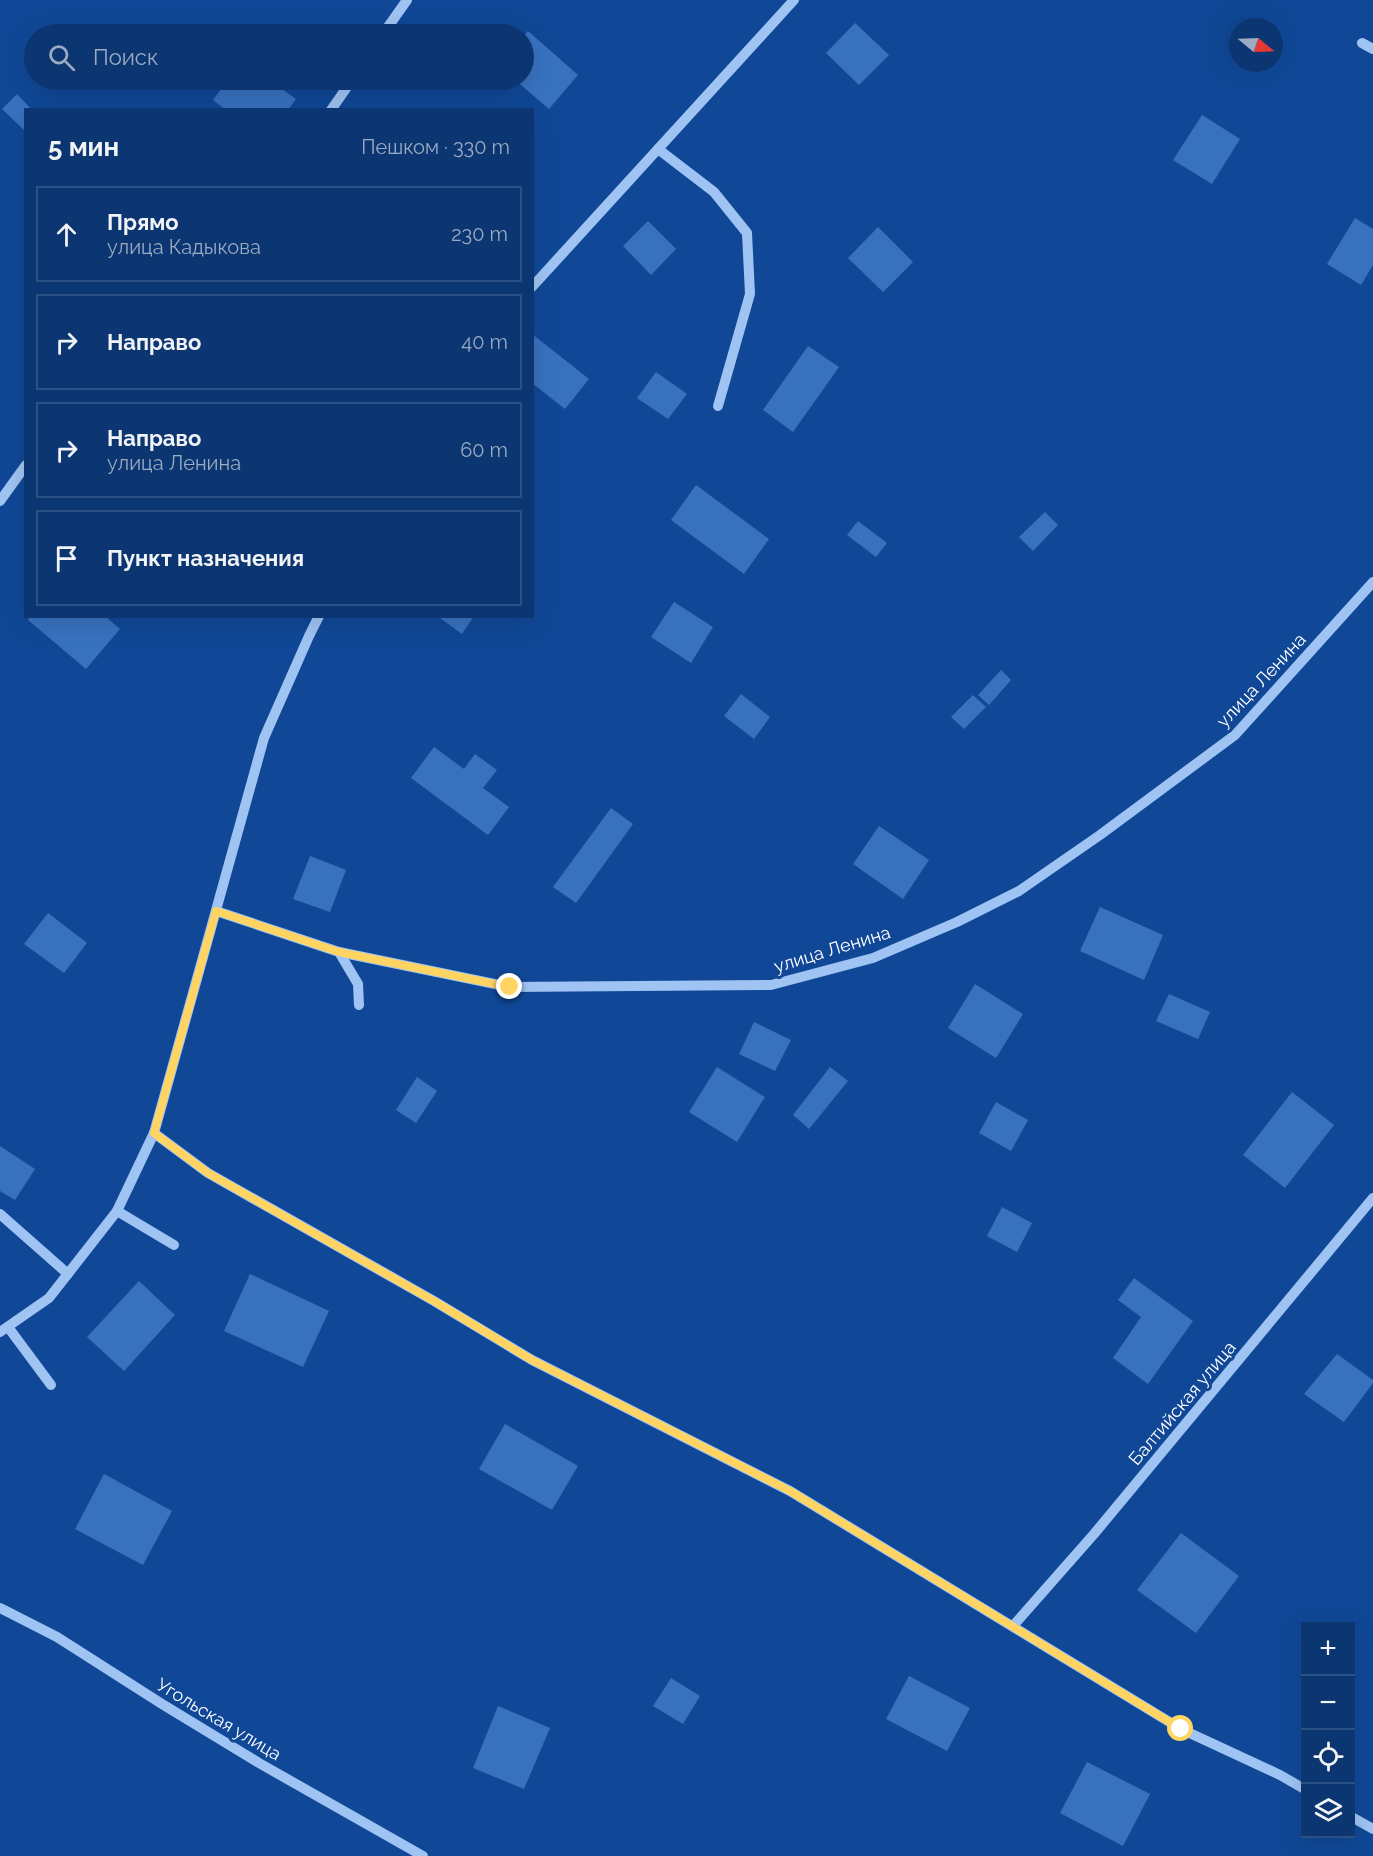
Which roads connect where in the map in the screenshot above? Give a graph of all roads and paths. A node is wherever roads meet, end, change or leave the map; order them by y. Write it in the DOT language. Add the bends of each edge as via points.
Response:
graph roads {
  1 [pos="407,0"];
  2 [pos="794,0"];
  3 [pos="390,24"];
  4 [pos="1362,43"];
  5 [pos="1373,49"];
  6 [pos="344,90"];
  7 [pos="332,108"];
  8 [pos="658,149"];
  9 [pos="534,285"];
  10 [pos="718,406"];
  11 [pos="24,468"];
  12 [pos="0,501"];
  13 [pos="1373,582"];
  14 [pos="318,618"];
  15 [pos="216,911"];
  16 [pos="339,952"];
  17 [pos="359,1005"];
  18 [pos="154,1133"];
  19 [pos="1373,1198"];
  20 [pos="117,1211"];
  21 [pos="0,1214"];
  22 [pos="174,1245"];
  23 [pos="68,1274"];
  24 [pos="4,1329"];
  25 [pos="51,1385"];
  26 [pos="0,1608"];
  27 [pos="1013,1626"];
  28 [pos="1301,1788"];
  29 [pos="1355,1819"];
  30 [pos="1373,1829"];
  31 [pos="423,1856"];
  1 -- 3 [label="street"];
  2 -- 8 [label="street"];
  4 -- 5 [label="street"];
  6 -- 7 [label="street"];
  8 -- 9 [label="street"];
  8 -- 10 [label="street" via="714,192 747,233 750,294"];
  11 -- 12 [label="street"];
  13 -- 16 [label="street, улица Ленина" via="1236,735 1019,891 873,958 771,986 510,987"];
  14 -- 15 [label="street" via="264,738"];
  15 -- 16 [label="street, улица Ленина"];
  15 -- 18 [label="street"];
  16 -- 17 [label="street" via="358,984"];
  18 -- 20 [label="street"];
  18 -- 27 [label="street" via="208,1173 532,1360 790,1491"];
  19 -- 27 [label="street, Балтийская улица" via="1095,1534"];
  20 -- 22 [label="street"];
  20 -- 23 [label="street"];
  21 -- 23 [label="street"];
  23 -- 24 [label="street" via="49,1298"];
  24 -- 25 [label="street"];
  26 -- 31 [label="street, Угольская улица" via="57,1637 259,1763"];
  27 -- 28 [label="street" via="1181,1729"];
  29 -- 30 [label="street"];
}
